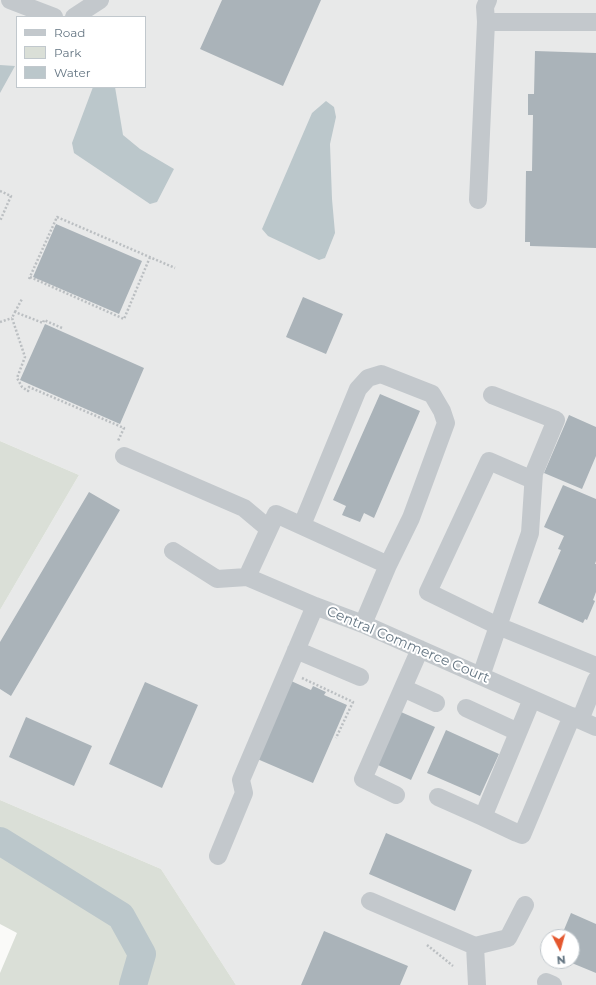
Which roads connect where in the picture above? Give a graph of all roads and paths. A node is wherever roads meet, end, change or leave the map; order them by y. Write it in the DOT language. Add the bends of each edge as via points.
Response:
graph roads {
  1 [pos="10,0"];
  2 [pos="100,0"];
  3 [pos="488,0"];
  4 [pos="51,16"];
  5 [pos="76,16"];
  6 [pos="486,22"];
  7 [pos="596,22"];
  8 [pos="0,191"];
  9 [pos="478,200"];
  10 [pos="0,221"];
  11 [pos="150,257"];
  12 [pos="175,268"];
  13 [pos="22,299"];
  14 [pos="16,312"];
  15 [pos="12,318"];
  16 [pos="0,322"];
  17 [pos="62,328"];
  18 [pos="492,395"];
  19 [pos="121,449"];
  20 [pos="533,480"];
  21 [pos="302,525"];
  22 [pos="269,529"];
  23 [pos="173,551"];
  24 [pos="388,564"];
  25 [pos="247,577"];
  26 [pos="315,606"];
  27 [pos="363,624"];
  28 [pos="498,626"];
  29 [pos="420,649"];
  30 [pos="296,650"];
  31 [pos="596,666"];
  32 [pos="287,672"];
  33 [pos="481,676"];
  34 [pos="360,677"];
  35 [pos="596,680"];
  36 [pos="403,688"];
  37 [pos="532,699"];
  38 [pos="436,703"];
  39 [pos="466,708"];
  40 [pos="583,721"];
  41 [pos="518,732"];
  42 [pos="336,738"];
  43 [pos="396,795"];
  44 [pos="438,797"];
  45 [pos="483,817"];
  46 [pos="218,856"];
  47 [pos="370,901"];
  48 [pos="525,905"];
  49 [pos="424,942"];
  50 [pos="475,946"];
  51 [pos="453,966"];
  52 [pos="476,985"];
  1 -- 4 [label="street"];
  2 -- 5 [label="street"];
  3 -- 6 [label="street" via="485,7"];
  6 -- 7 [label="street"];
  6 -- 9 [label="street"];
  8 -- 10 [label="path" via="11,196"];
  11 -- 11 [label="path" via="57,217 30,278 124,319"];
  11 -- 12 [label="path"];
  13 -- 14 [label="path"];
  14 -- 15 [label="path"];
  14 -- 17 [label="path"];
  15 -- 16 [label="path"];
  15 -- 19 [label="path" via="25,357 17,378 22,387 28,390 29,387 124,428"];
  18 -- 20 [label="street" via="556,420"];
  19 -- 22 [label="street" via="244,508"];
  20 -- 28 [label="street" via="530,533"];
  20 -- 28 [label="street" via="489,461 428,592"];
  21 -- 22 [label="street" via="276,514"];
  21 -- 24 [label="street"];
  21 -- 24 [label="street" via="358,389 368,378 381,374 432,394 446,423 411,518"];
  22 -- 25 [label="street"];
  23 -- 25 [label="street, Central Commerce Court" via="217,579"];
  24 -- 27 [label="street"];
  25 -- 26 [label="street, Central Commerce Court"];
  26 -- 27 [label="street, Central Commerce Court"];
  26 -- 30 [label="street"];
  27 -- 29 [label="street, Central Commerce Court"];
  28 -- 31 [label="street"];
  28 -- 33 [label="street"];
  29 -- 33 [label="street, Central Commerce Court"];
  29 -- 36 [label="street"];
  30 -- 32 [label="street"];
  30 -- 34 [label="street"];
  32 -- 42 [label="path" via="353,702"];
  32 -- 46 [label="street" via="241,780 244,793"];
  33 -- 37 [label="street, Central Commerce Court"];
  35 -- 40 [label="street"];
  36 -- 38 [label="street"];
  36 -- 43 [label="street" via="363,779"];
  37 -- 40 [label="street, Central Commerce Court"];
  37 -- 41 [label="street"];
  39 -- 41 [label="street"];
  40 -- 45 [label="street" via="522,835"];
  41 -- 45 [label="street"];
  44 -- 45 [label="street"];
  47 -- 50 [label="street"];
  48 -- 50 [label="street" via="508,938"];
  49 -- 51 [label="path"];
  50 -- 52 [label="street"];
}
